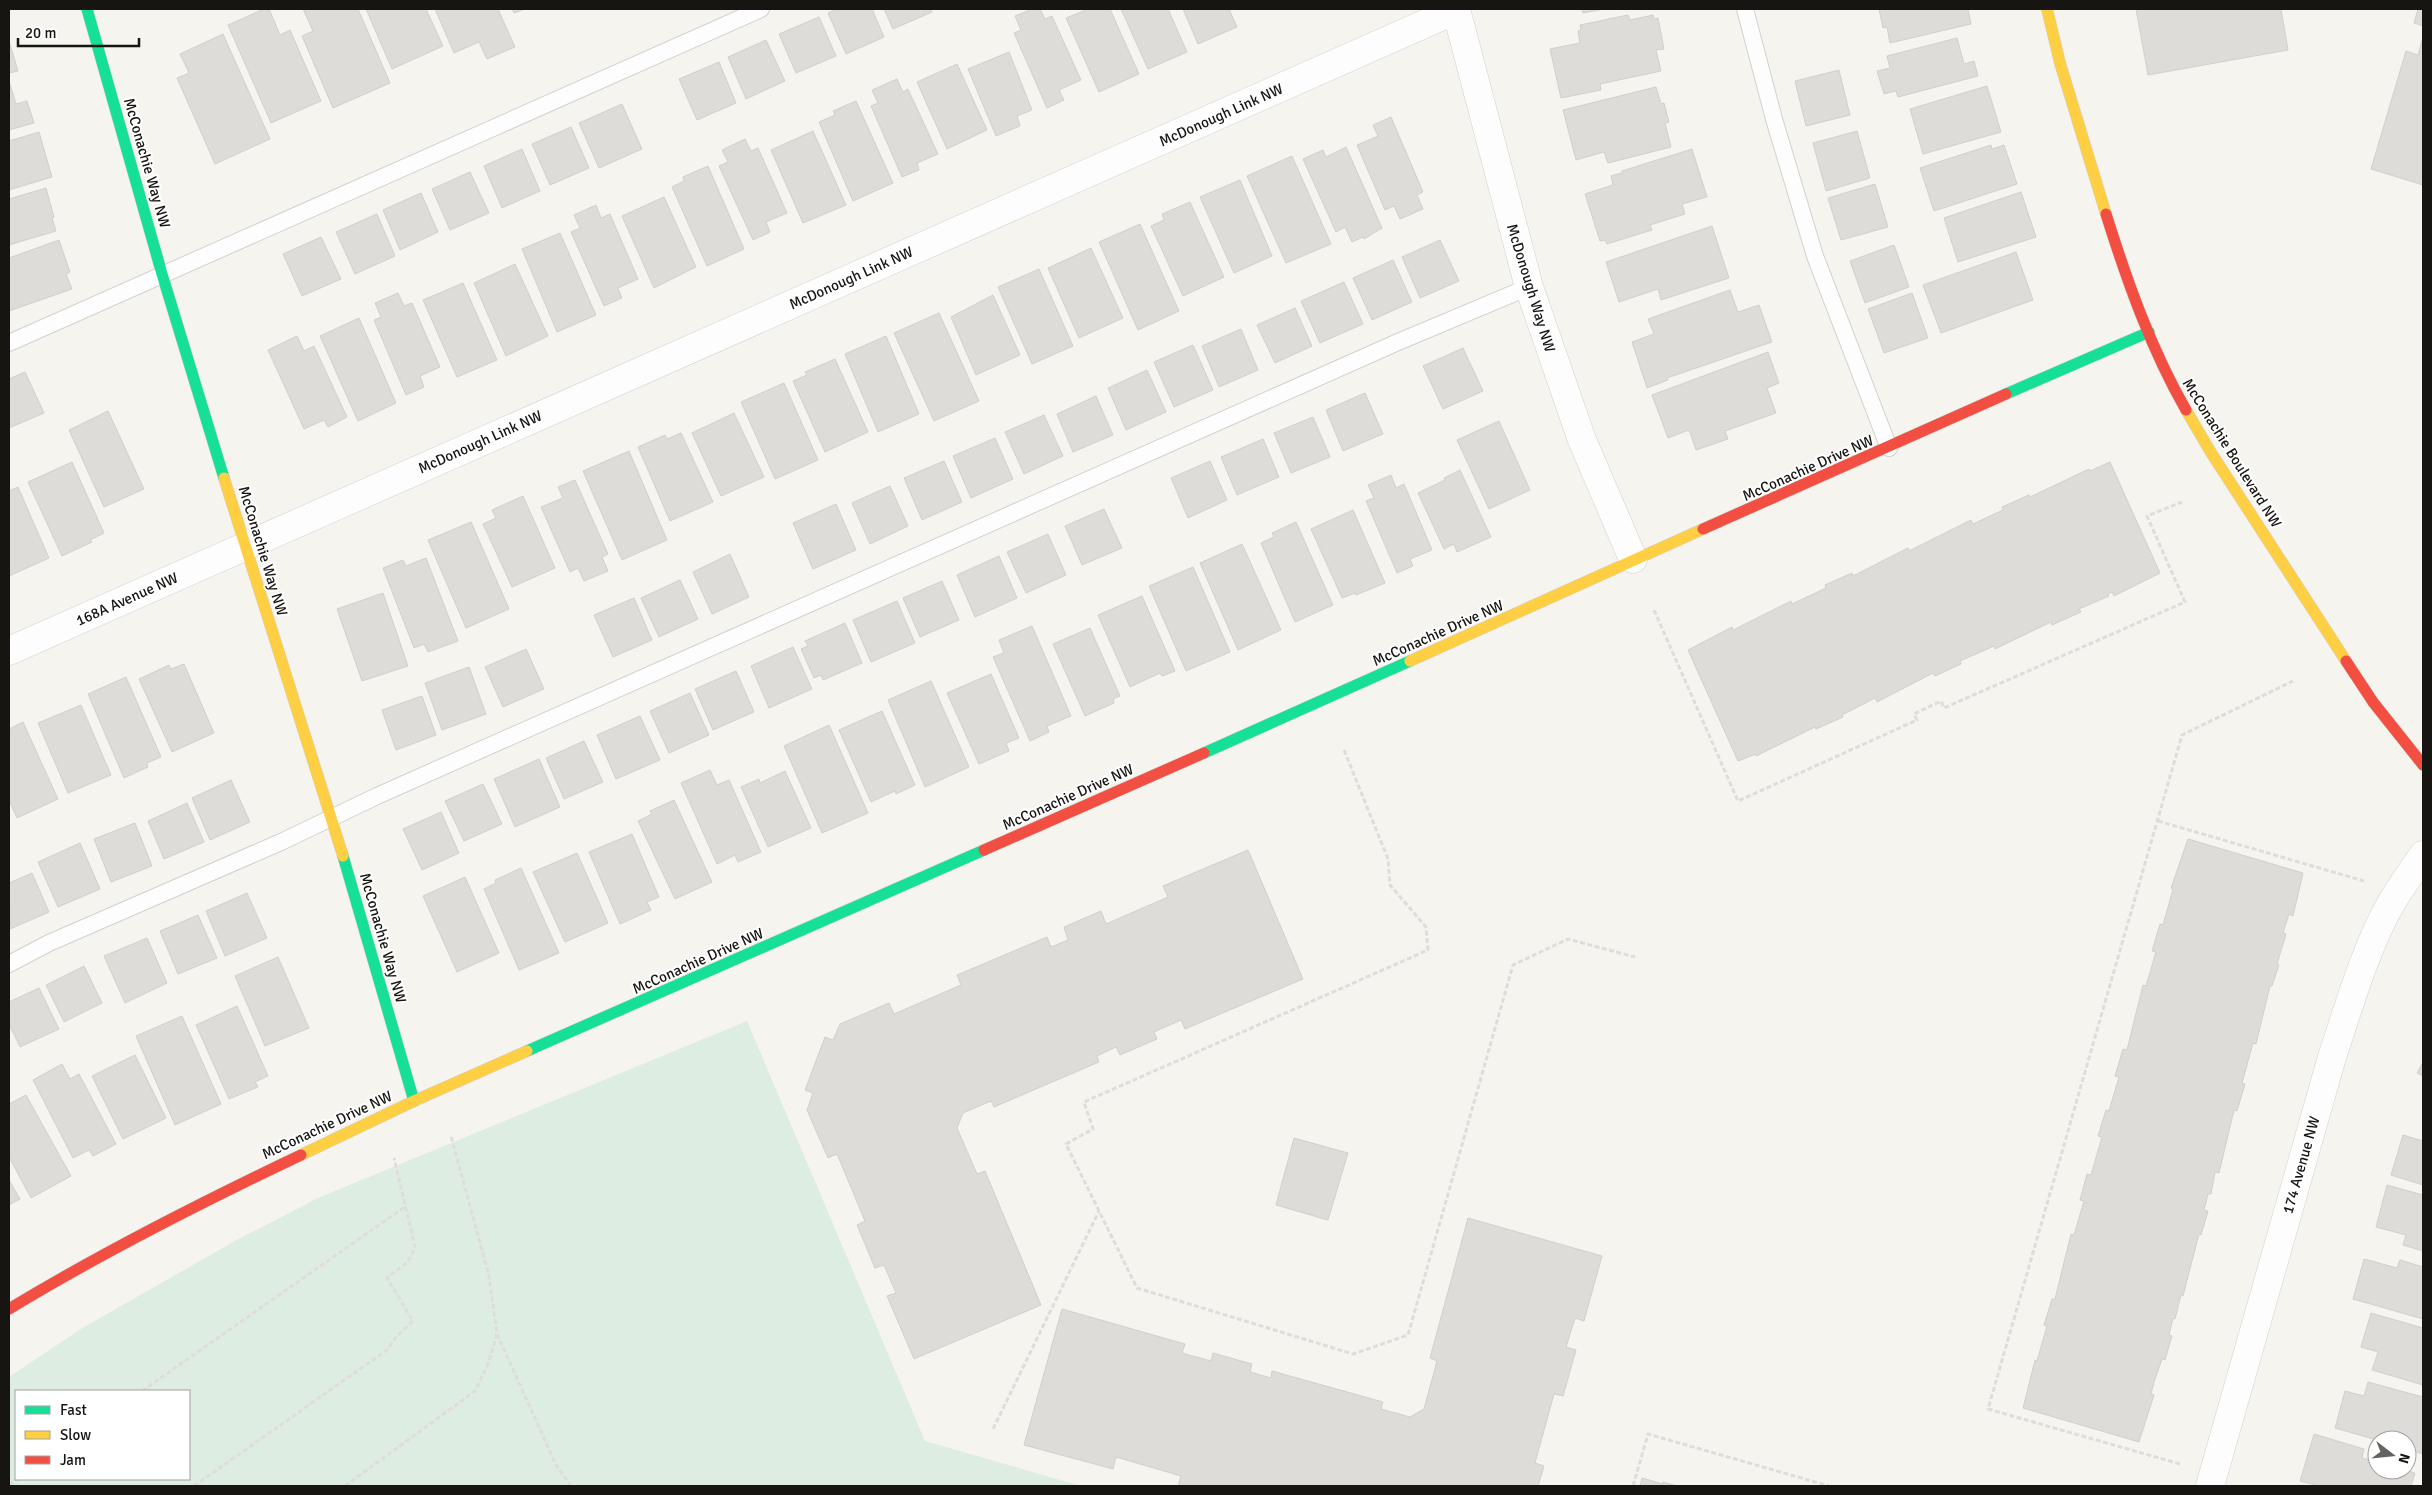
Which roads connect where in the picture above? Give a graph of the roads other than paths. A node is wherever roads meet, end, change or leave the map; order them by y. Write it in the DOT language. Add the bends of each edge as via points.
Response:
graph roads {
  1 [pos="87,9"];
  2 [pos="762,9"];
  3 [pos="1745,9"];
  4 [pos="2047,9"];
  5 [pos="1456,10"];
  6 [pos="162,274"];
  7 [pos="1529,287"];
  8 [pos="2149,332"];
  9 [pos="9,343"];
  10 [pos="1889,448"];
  11 [pos="245,547"];
  12 [pos="1633,559"];
  13 [pos="9,651"];
  14 [pos="2423,765"];
  15 [pos="332,816"];
  16 [pos="2423,856"];
  17 [pos="9,964"];
  18 [pos="414,1101"];
  19 [pos="9,1310"];
  20 [pos="2210,1486"];
  1 -- 6 [label="street, McConachie Way NW"];
  2 -- 6 [label="lane"];
  3 -- 10 [label="lane" via="1815,256"];
  4 -- 8 [label="street, McConachie Boulevard NW" via="2060,63 2126,278"];
  5 -- 7 [label="street, McDonough Way NW"];
  5 -- 11 [label="street, McDonough Link NW"];
  6 -- 9 [label="lane"];
  6 -- 11 [label="street, McConachie Way NW"];
  7 -- 12 [label="street, McDonough Way NW" via="1582,440"];
  7 -- 15 [label="lane" via="1398,342"];
  8 -- 10 [label="street, McConachie Drive NW"];
  8 -- 14 [label="street, McConachie Boulevard NW" via="2171,384 2210,451 2373,702"];
  10 -- 12 [label="street, McConachie Drive NW"];
  11 -- 13 [label="street, 168A Avenue NW"];
  11 -- 15 [label="street, McConachie Way NW"];
  12 -- 18 [label="street, McConachie Drive NW" via="1377,677"];
  15 -- 17 [label="lane"];
  15 -- 18 [label="street, McConachie Way NW"];
  16 -- 20 [label="street, 174 Avenue NW" via="2392,901 2376,934 2343,1024"];
  18 -- 19 [label="street, McConachie Drive NW" via="239,1184 60,1278"];
}
